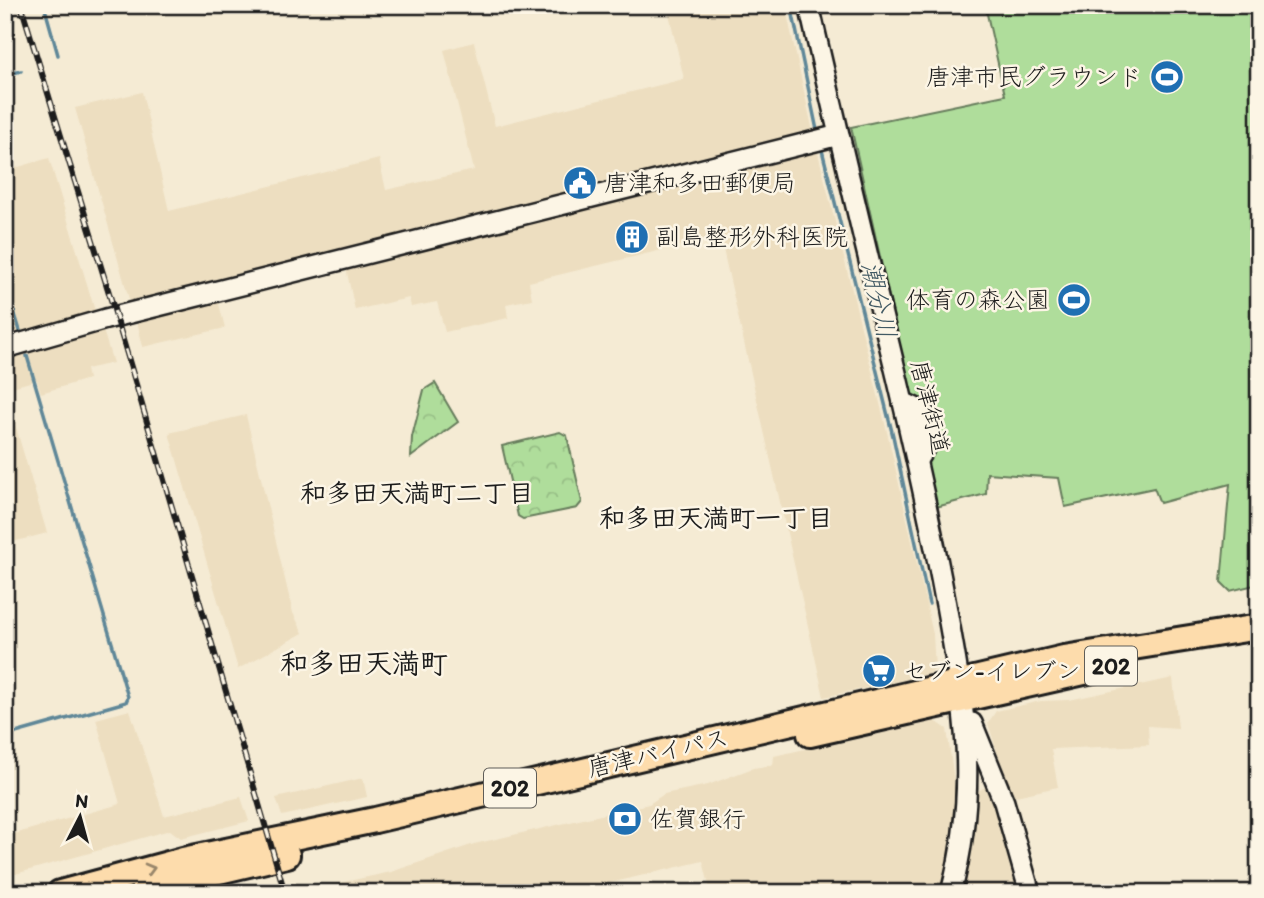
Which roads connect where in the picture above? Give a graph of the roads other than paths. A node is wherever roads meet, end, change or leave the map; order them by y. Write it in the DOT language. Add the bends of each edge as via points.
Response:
graph roads {
  1 [pos="809,5"];
  2 [pos="825,138"];
  3 [pos="5,348"];
  4 [pos="1259,628"];
  5 [pos="961,691"];
  6 [pos="60,893"];
  7 [pos="142,893"];
  8 [pos="951,893"];
  9 [pos="1030,893"];
  1 -- 2 [label="street, 唐津街道"];
  2 -- 3 [label="street"];
  2 -- 5 [label="street, 唐津街道" via="903,402"];
  4 -- 5 [label="highway, 唐津バイパス / 202" via="1064,658"];
  6 -- 5 [label="highway, 唐津バイパス / 202, one-way" via="183,860"];
  5 -- 7 [label="highway, 唐津バイパス / 202"];
  5 -- 8 [label="street" via="968,749 968,808"];
  5 -- 9 [label="street" via="1004,802"];
}
